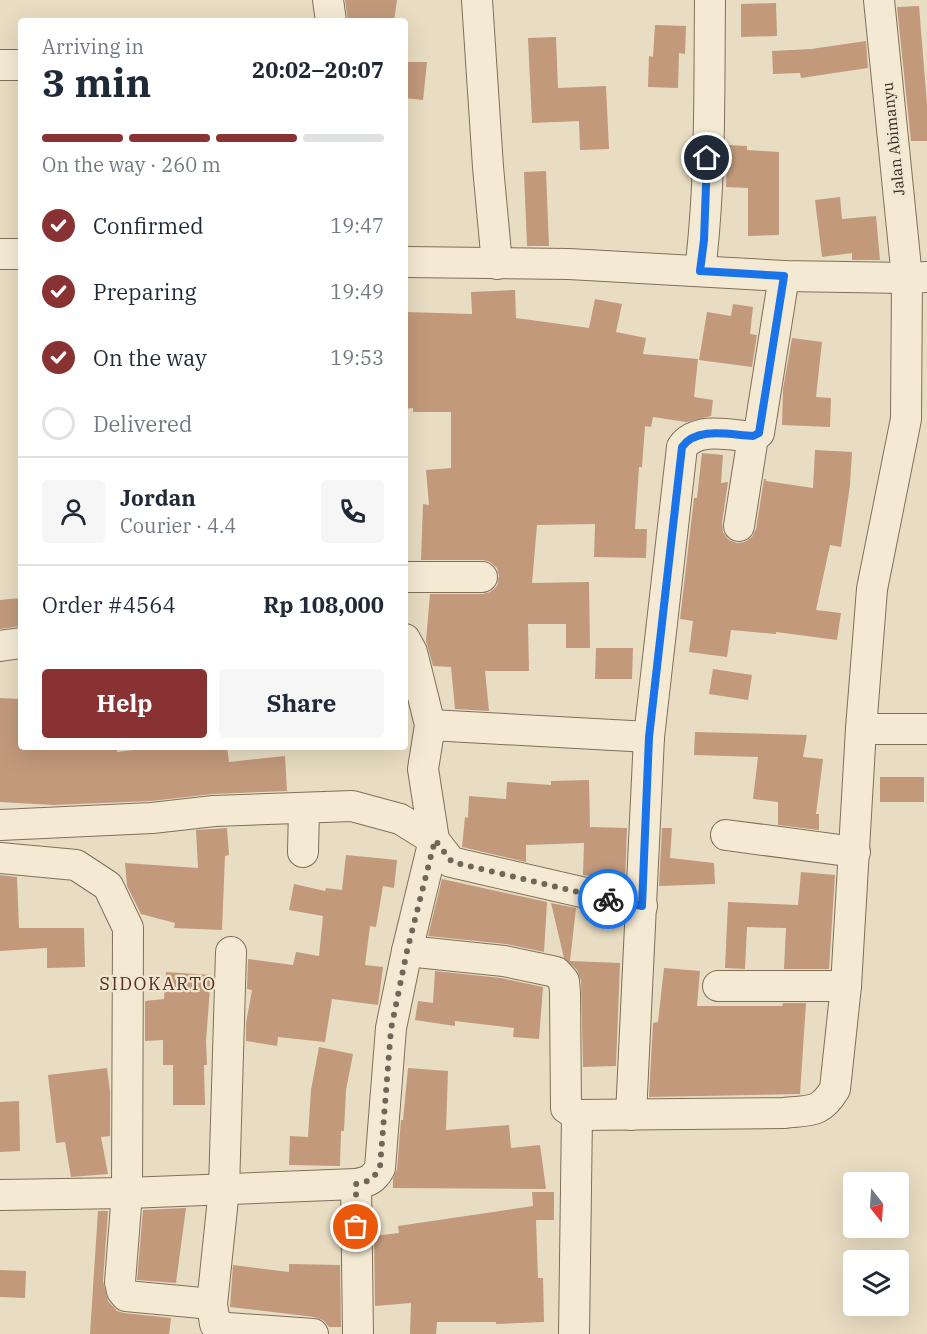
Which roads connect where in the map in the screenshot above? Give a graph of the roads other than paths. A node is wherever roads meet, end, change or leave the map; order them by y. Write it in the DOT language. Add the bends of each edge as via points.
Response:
graph roads {
  1 [pos="328,0"];
  2 [pos="477,0"];
  3 [pos="710,0"];
  4 [pos="879,0"];
  5 [pos="331,18"];
  6 [pos="0,65"];
  7 [pos="18,65"];
  8 [pos="0,254"];
  9 [pos="18,254"];
  10 [pos="408,262"];
  11 [pos="497,264"];
  12 [pos="700,271"];
  13 [pos="784,276"];
  14 [pos="917,278"];
  15 [pos="753,436"];
  16 [pos="739,526"];
  17 [pos="408,577"];
  18 [pos="482,577"];
  19 [pos="18,644"];
  20 [pos="408,645"];
  21 [pos="0,646"];
  22 [pos="430,725"];
  23 [pos="861,729"];
  24 [pos="927,729"];
  25 [pos="649,737"];
  26 [pos="303,808"];
  27 [pos="0,825"];
  28 [pos="726,836"];
  29 [pos="435,840"];
  30 [pos="303,852"];
  31 [pos="855,852"];
  32 [pos="0,858"];
  33 [pos="642,906"];
  34 [pos="407,951"];
  35 [pos="231,952"];
  36 [pos="718,986"];
  37 [pos="846,986"];
  38 [pos="577,1115"];
  39 [pos="632,1115"];
  40 [pos="356,1184"];
  41 [pos="224,1189"];
  42 [pos="127,1193"];
  43 [pos="0,1195"];
  44 [pos="213,1304"];
  45 [pos="313,1334"];
  46 [pos="358,1334"];
  47 [pos="574,1334"];
  1 -- 5 [label="street"];
  2 -- 11 [label="street"];
  3 -- 12 [label="street" via="708,140"];
  4 -- 14 [label="street, Jalan Abimanyu"];
  6 -- 7 [label="street"];
  8 -- 9 [label="street"];
  10 -- 11 [label="street"];
  11 -- 12 [label="street"];
  12 -- 13 [label="street"];
  13 -- 14 [label="street"];
  13 -- 15 [label="street" via="761,428"];
  14 -- 23 [label="street, Jalan Abimanyu" via="906,419 872,589"];
  15 -- 16 [label="street"];
  15 -- 25 [label="street" via="700,434 682,447"];
  17 -- 18 [label="street"];
  19 -- 21 [label="street"];
  20 -- 22 [label="street"];
  22 -- 25 [label="street"];
  22 -- 29 [label="street" via="423,769"];
  23 -- 24 [label="street"];
  23 -- 31 [label="street, Jalan Abimanyu"];
  25 -- 33 [label="street"];
  26 -- 27 [label="street"];
  26 -- 29 [label="street" via="352,806 369,810 400,819"];
  26 -- 30 [label="street"];
  28 -- 31 [label="street"];
  29 -- 33 [label="street" via="452,862"];
  29 -- 34 [label="street"];
  31 -- 37 [label="street, Jalan Abimanyu"];
  32 -- 42 [label="street" via="76,865 108,886 128,928"];
  33 -- 39 [label="street"];
  34 -- 38 [label="street" via="504,961 556,972 564,981 565,993 566,1108"];
  34 -- 40 [label="street" via="391,1029 380,1167 368,1182"];
  35 -- 41 [label="street"];
  36 -- 37 [label="street"];
  37 -- 39 [label="street, Jalan Abimanyu" via="835,1089 826,1103 814,1110 784,1113"];
  38 -- 39 [label="street, Jalan Abimanyu"];
  38 -- 47 [label="street"];
  40 -- 41 [label="street"];
  40 -- 46 [label="street"];
  41 -- 42 [label="street"];
  41 -- 44 [label="street"];
  42 -- 43 [label="street"];
  42 -- 44 [label="street" via="122,1291 126,1296"];
  44 -- 45 [label="street" via="215,1324 228,1328"];
}
